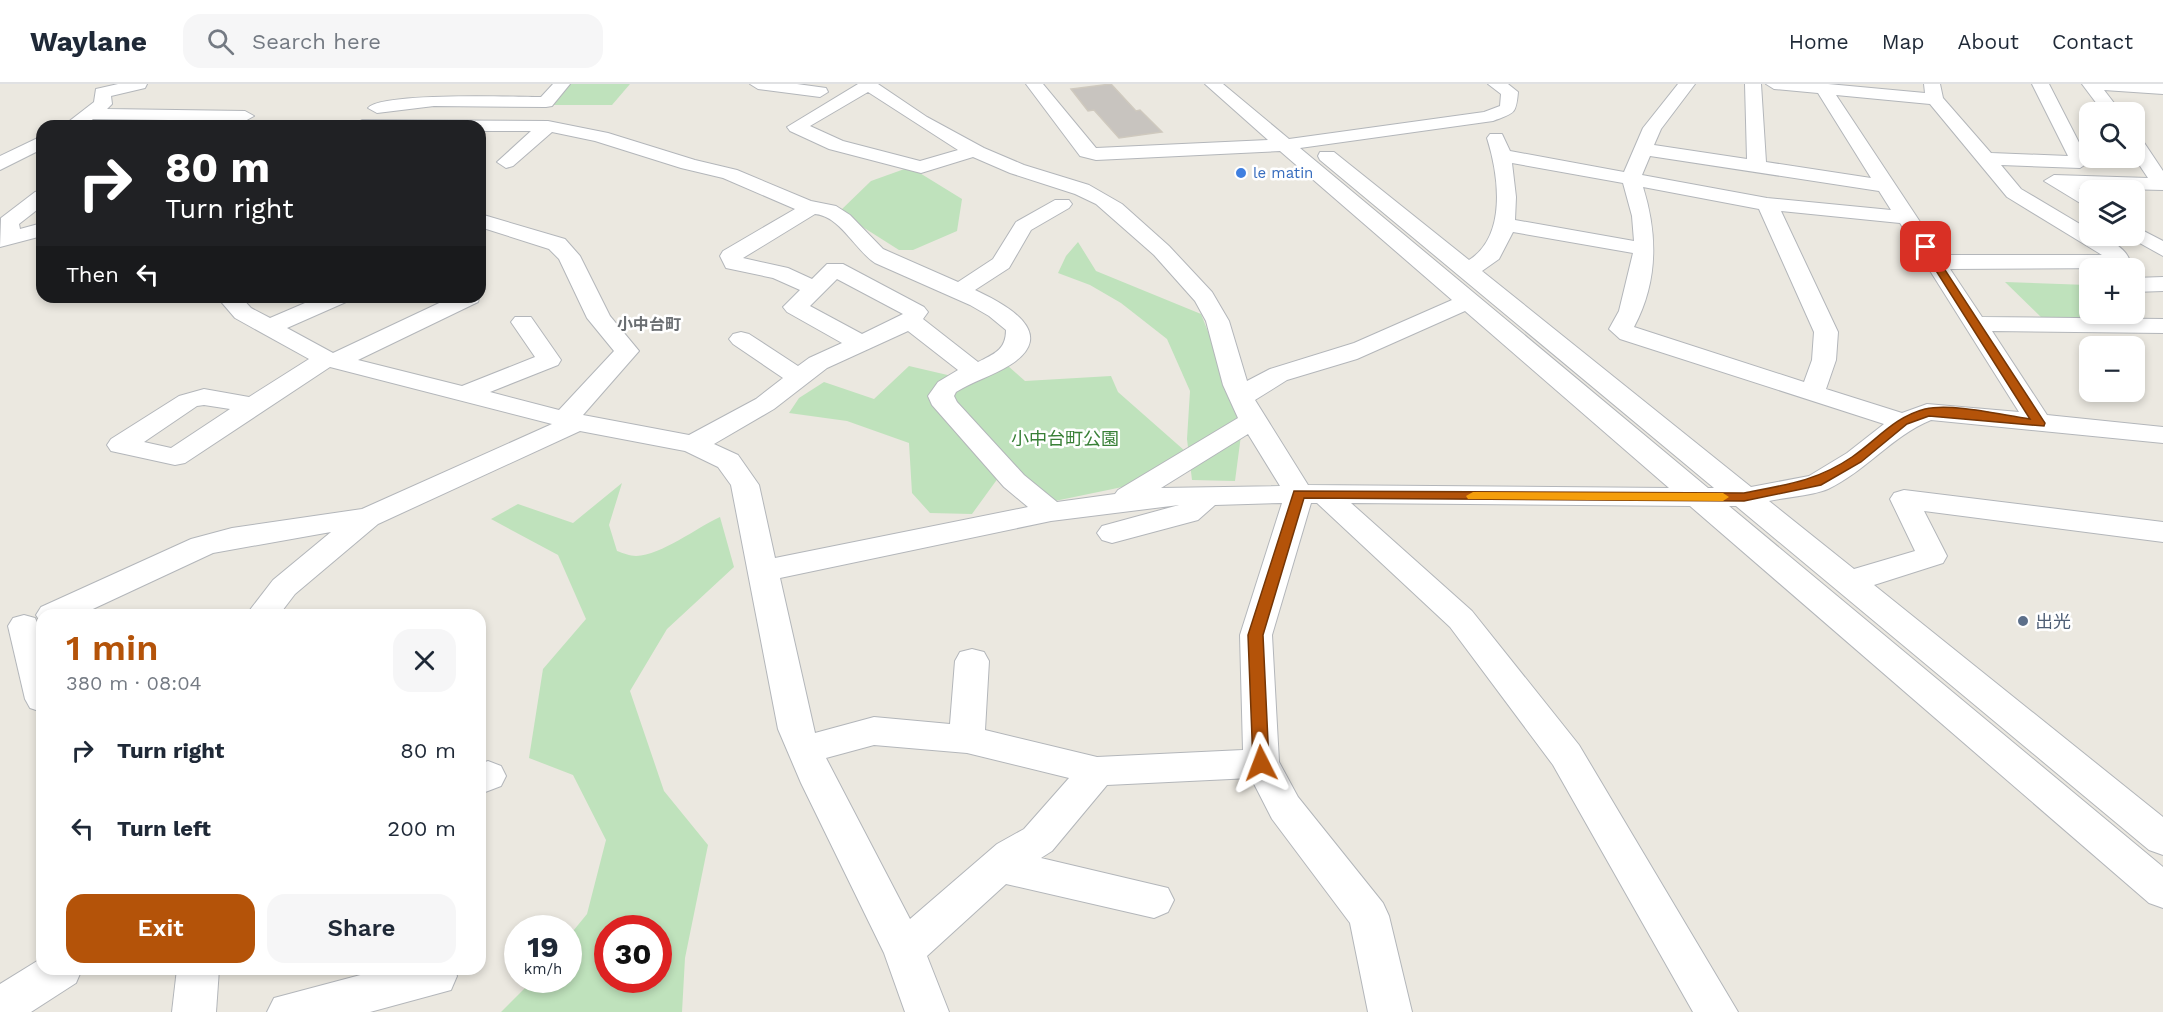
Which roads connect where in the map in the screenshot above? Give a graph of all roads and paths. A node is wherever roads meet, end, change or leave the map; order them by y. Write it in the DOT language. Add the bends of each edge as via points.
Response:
graph roads {
  1 [pos="139,84"];
  2 [pos="442,84"];
  3 [pos="561,84"];
  4 [pos="760,84"];
  5 [pos="1034,84"];
  6 [pos="1213,84"];
  7 [pos="1238,84"];
  8 [pos="1687,84"];
  9 [pos="1753,84"];
  10 [pos="1774,84"];
  11 [pos="2040,84"];
  12 [pos="2090,84"];
  13 [pos="868,85"];
  14 [pos="1507,87"];
  15 [pos="95,88"];
  16 [pos="2163,89"];
  17 [pos="1824,90"];
  18 [pos="820,92"];
  19 [pos="1934,92"];
  20 [pos="410,102"];
  21 [pos="2104,102"];
  22 [pos="91,114"];
  23 [pos="245,116"];
  24 [pos="1487,117"];
  25 [pos="82,120"];
  26 [pos="365,120"];
  27 [pos="486,126"];
  28 [pos="548,126"];
  29 [pos="1296,144"];
  30 [pos="36,145"];
  31 [pos="2145,148"];
  32 [pos="1644,149"];
  33 [pos="974,151"];
  34 [pos="1504,156"];
  35 [pos="1986,159"];
  36 [pos="506,162"];
  37 [pos="0,165"];
  38 [pos="36,165"];
  39 [pos="1757,166"];
  40 [pos="1631,179"];
  41 [pos="2079,182"];
  42 [pos="2145,184"];
  43 [pos="2162,184"];
  44 [pos="1886,186"];
  45 [pos="2079,196"];
  46 [pos="36,201"];
  47 [pos="1062,204"];
  48 [pos="1767,204"];
  49 [pos="811,208"];
  50 [pos="1907,219"];
  51 [pos="486,222"];
  52 [pos="1506,225"];
  53 [pos="503,226"];
  54 [pos="36,231"];
  55 [pos="486,233"];
  56 [pos="5,239"];
  57 [pos="2145,239"];
  58 [pos="1645,249"];
  59 [pos="2163,250"];
  60 [pos="1935,262"];
  61 [pos="1468,271"];
  62 [pos="2163,284"];
  63 [pos="2145,285"];
  64 [pos="815,288"];
  65 [pos="959,291"];
  66 [pos="1467,302"];
  67 [pos="234,303"];
  68 [pos="324,303"];
  69 [pos="457,303"];
  70 [pos="910,321"];
  71 [pos="523,322"];
  72 [pos="1975,324"];
  73 [pos="2163,326"];
  74 [pos="269,327"];
  75 [pos="741,339"];
  76 [pos="860,343"];
  77 [pos="330,360"];
  78 [pos="975,372"];
  79 [pos="799,378"];
  80 [pos="1813,391"];
  81 [pos="466,393"];
  82 [pos="254,406"];
  83 [pos="1248,409"];
  84 [pos="571,420"];
  85 [pos="1903,422"];
  86 [pos="2039,423"];
  87 [pos="2163,435"];
  88 [pos="693,444"];
  89 [pos="1312,494"];
  90 [pos="1208,495"];
  91 [pos="1697,497"];
  92 [pos="1744,497"];
  93 [pos="1121,501"];
  94 [pos="1051,512"];
  95 [pos="368,517"];
  96 [pos="2163,532"];
  97 [pos="1112,533"];
  98 [pos="762,572"];
  99 [pos="1848,582"];
  100 [pos="62,609"];
  101 [pos="267,609"];
  102 [pos="29,624"];
  103 [pos="972,661"];
  104 [pos="36,664"];
  105 [pos="967,739"];
  106 [pos="807,749"];
  107 [pos="1261,763"];
  108 [pos="1097,771"];
  109 [pos="2163,839"];
  110 [pos="1000,866"];
  111 [pos="2163,891"];
  112 [pos="1154,900"];
  113 [pos="904,950"];
  114 [pos="52,975"];
  115 [pos="197,975"];
  116 [pos="436,976"];
  117 [pos="0,1008"];
  118 [pos="926,1011"];
  119 [pos="194,1012"];
  120 [pos="289,1012"];
  121 [pos="1390,1012"];
  122 [pos="1716,1012"];
  1 -- 15 [label="street"];
  2 -- 20 [label="street"];
  3 -- 20 [label="street" via="546,102"];
  4 -- 18 [label="street"];
  5 -- 29 [label="street" via="1087,152"];
  6 -- 29 [label="street"];
  7 -- 29 [label="street"];
  8 -- 32 [label="street" via="1652,128"];
  9 -- 39 [label="street"];
  10 -- 17 [label="street"];
  11 -- 35 [label="street" via="2080,162"];
  12 -- 16 [label="street"];
  12 -- 21 [label="street"];
  13 -- 33 [label="street" via="930,129"];
  13 -- 33 [label="street" via="796,127 836,145 921,167"];
  14 -- 24 [label="street" via="1508,109"];
  15 -- 22 [label="street" via="103,104"];
  17 -- 19 [label="street"];
  17 -- 44 [label="street"];
  19 -- 35 [label="street"];
  20 -- 26 [label="street" via="379,101"];
  22 -- 23 [label="street"];
  22 -- 25 [label="street"];
  24 -- 29 [label="street"];
  24 -- 34 [label="street"];
  27 -- 28 [label="street"];
  28 -- 36 [label="street"];
  28 -- 49 [label="street" via="612,137 690,165 734,175"];
  29 -- 61 [label="street"];
  29 -- 66 [label="street"];
  30 -- 37 [label="street"];
  31 -- 43 [label="street"];
  32 -- 39 [label="street"];
  32 -- 40 [label="street"];
  33 -- 83 [label="street" via="1083,190 1117,210 1193,284 1212,310"];
  34 -- 40 [label="street"];
  34 -- 52 [label="street"];
  35 -- 60 [label="street" via="2014,193 2118,256 2119,262"];
  37 -- 38 [label="street"];
  39 -- 44 [label="street"];
  40 -- 48 [label="street"];
  40 -- 58 [label="street" via="1642,216"];
  41 -- 45 [label="street" via="2054,181"];
  42 -- 43 [label="street"];
  44 -- 50 [label="street"];
  46 -- 56 [label="street" via="8,222"];
  47 -- 65 [label="street" via="1023,226 1001,263"];
  48 -- 50 [label="street"];
  48 -- 80 [label="street" via="1826,332 1824,360"];
  49 -- 64 [label="street" via="731,255 734,263 780,273"];
  49 -- 65 [label="street" via="830,211 880,257"];
  50 -- 60 [label="street"];
  51 -- 53 [label="street"];
  52 -- 58 [label="street"];
  52 -- 61 [label="street" via="1493,253"];
  53 -- 55 [label="street"];
  53 -- 84 [label="street" via="557,244 569,256 599,318 627,351"];
  54 -- 56 [label="street"];
  57 -- 59 [label="street"];
  58 -- 80 [label="street" via="1631,311 1622,329"];
  60 -- 72 [label="street"];
  61 -- 92 [label="street"];
  62 -- 63 [label="street"];
  64 -- 70 [label="street" via="835,269 916,312"];
  64 -- 76 [label="street" via="795,307"];
  65 -- 78 [label="street" via="1006,316 1018,331 1017,343 1003,360"];
  66 -- 83 [label="street" via="1347,355 1275,374 1253,386"];
  66 -- 91 [label="street"];
  67 -- 74 [label="street" via="243,313"];
  68 -- 74 [label="street"];
  69 -- 77 [label="street"];
  70 -- 76 [label="street"];
  70 -- 78 [label="street"];
  71 -- 81 [label="street" via="549,360"];
  72 -- 73 [label="street"];
  72 -- 86 [label="street"];
  74 -- 77 [label="street"];
  75 -- 79 [label="street"];
  76 -- 79 [label="street" via="818,363"];
  77 -- 81 [label="street"];
  77 -- 82 [label="street"];
  78 -- 94 [label="street" via="943,390 945,405 1014,481"];
  79 -- 88 [label="street" via="765,404"];
  80 -- 85 [label="street"];
  81 -- 84 [label="street"];
  83 -- 89 [label="street"];
  83 -- 93 [label="street"];
  84 -- 88 [label="street"];
  84 -- 95 [label="street"];
  85 -- 86 [label="street" via="1928,412 1950,412"];
  85 -- 92 [label="street" via="1857,459 1817,483"];
  86 -- 87 [label="street"];
  88 -- 98 [label="street" via="728,460 745,485"];
  89 -- 90 [label="street"];
  89 -- 91 [label="street"];
  89 -- 107 [label="street" via="1256,635"];
  89 -- 122 [label="street" via="1461,619 1566,755"];
  90 -- 93 [label="street"];
  90 -- 97 [label="street" via="1188,513"];
  91 -- 92 [label="street"];
  91 -- 111 [label="street"];
  92 -- 99 [label="street"];
  93 -- 94 [label="street"];
  94 -- 98 [label="street"];
  95 -- 100 [label="street" via="202,546"];
  95 -- 101 [label="street" via="284,587"];
  96 -- 99 [label="street" via="1904,499 1932,556"];
  98 -- 106 [label="street" via="796,729"];
  99 -- 109 [label="street"];
  102 -- 104 [label="street"];
  103 -- 105 [label="street"];
  105 -- 106 [label="street" via="874,731"];
  105 -- 108 [label="street"];
  106 -- 113 [label="street" via="819,783"];
  107 -- 108 [label="street"];
  107 -- 121 [label="street" via="1285,808 1369,916"];
  108 -- 110 [label="street" via="1038,840"];
  110 -- 112 [label="street"];
  110 -- 113 [label="street"];
  113 -- 118 [label="street"];
  114 -- 117 [label="street"];
  115 -- 119 [label="street"];
  116 -- 120 [label="street"];
}
